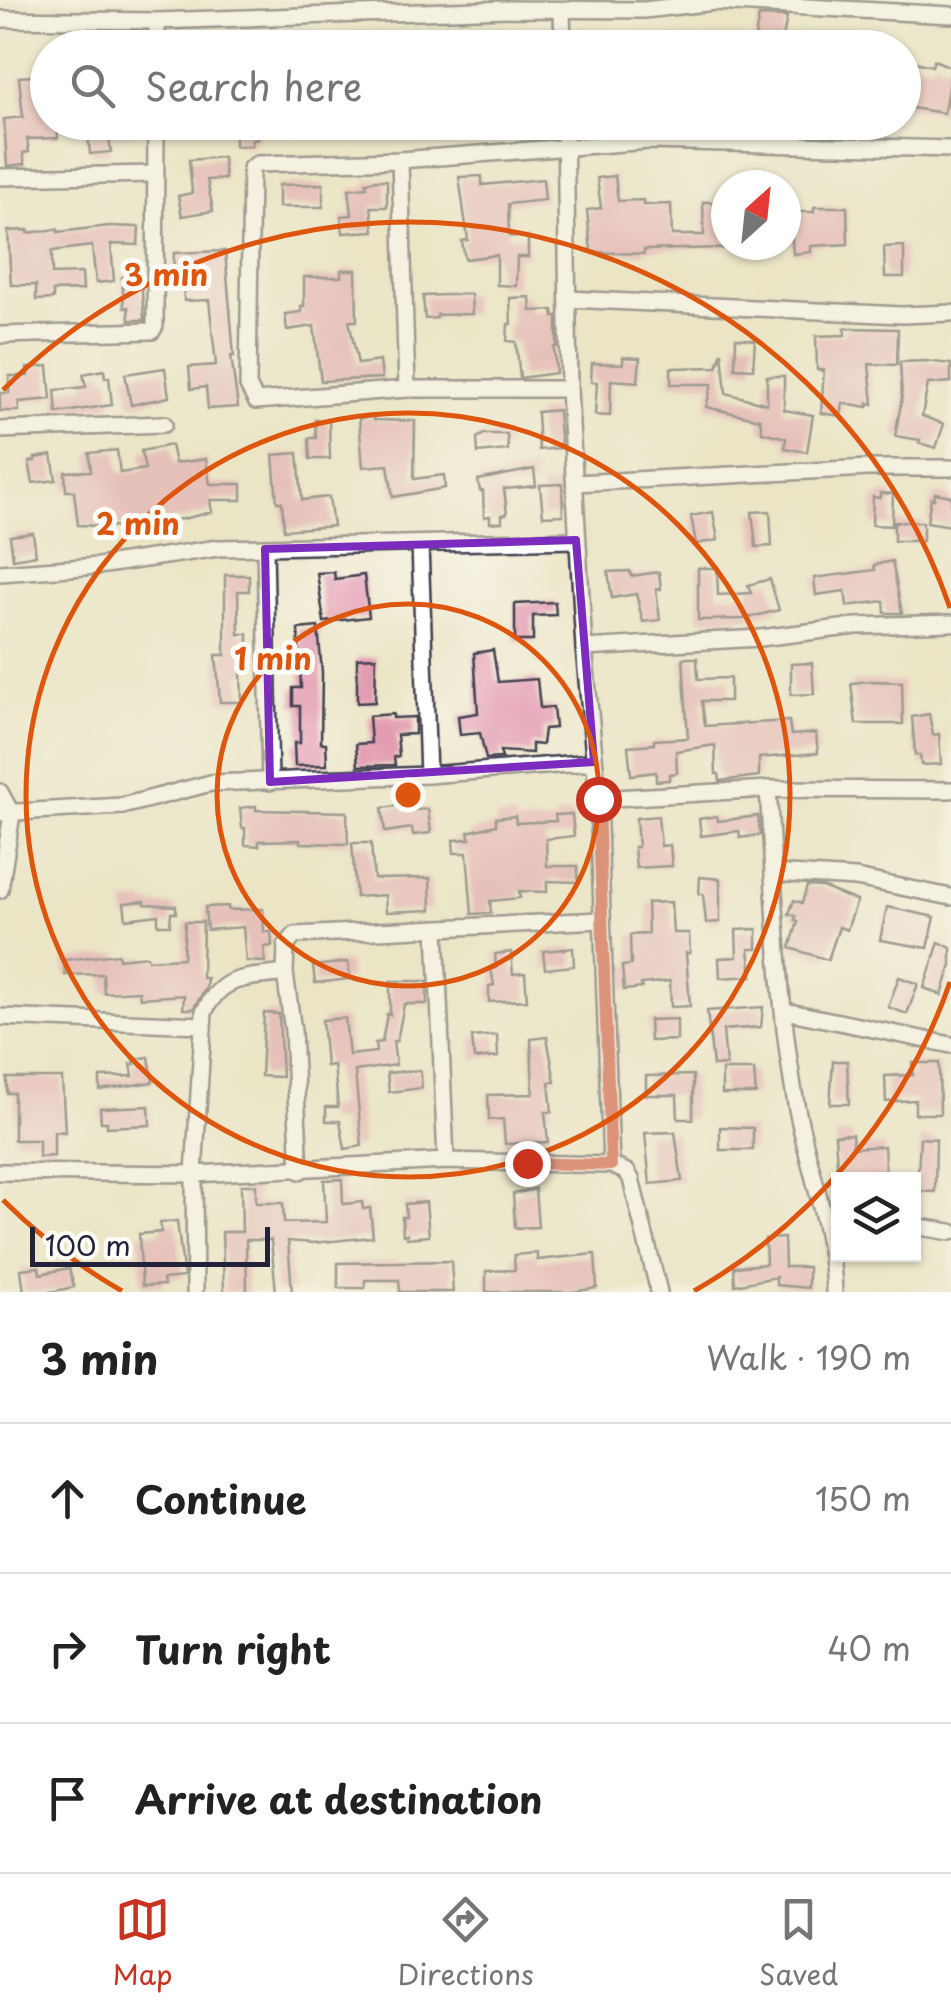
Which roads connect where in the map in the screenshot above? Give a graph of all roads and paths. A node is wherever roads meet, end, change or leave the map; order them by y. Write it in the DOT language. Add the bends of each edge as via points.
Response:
graph roads {
  1 [pos="68,0"];
  2 [pos="507,4"];
  3 [pos="659,4"];
  4 [pos="268,8"];
  5 [pos="562,11"];
  6 [pos="951,15"];
  7 [pos="66,18"];
  8 [pos="0,20"];
  9 [pos="158,21"];
  10 [pos="158,30"];
  11 [pos="563,30"];
  12 [pos="156,140"];
  13 [pos="566,140"];
  14 [pos="566,149"];
  15 [pos="951,149"];
  16 [pos="400,160"];
  17 [pos="155,174"];
  18 [pos="0,178"];
  19 [pos="570,299"];
  20 [pos="951,313"];
  21 [pos="0,335"];
  22 [pos="406,389"];
  23 [pos="569,389"];
  24 [pos="164,424"];
  25 [pos="0,430"];
  26 [pos="951,468"];
  27 [pos="576,483"];
  28 [pos="576,540"];
  29 [pos="420,544"];
  30 [pos="265,549"];
  31 [pos="0,573"];
  32 [pos="951,622"];
  33 [pos="584,648"];
  34 [pos="594,762"];
  35 [pos="428,774"];
  36 [pos="270,782"];
  37 [pos="768,788"];
  38 [pos="951,790"];
  39 [pos="0,792"];
  40 [pos="598,799"];
  41 [pos="6,814"];
  42 [pos="773,873"];
  43 [pos="0,890"];
  44 [pos="951,896"];
  45 [pos="601,920"];
  46 [pos="436,929"];
  47 [pos="285,973"];
  48 [pos="785,1010"];
  49 [pos="0,1017"];
  50 [pos="202,1025"];
  51 [pos="951,1045"];
  52 [pos="446,1161"];
  53 [pos="611,1165"];
  54 [pos="300,1171"];
  55 [pos="0,1172"];
  56 [pos="194,1174"];
  57 [pos="831,1217"];
  58 [pos="921,1227"];
  59 [pos="951,1232"];
  60 [pos="833,1262"];
  61 [pos="195,1292"];
  62 [pos="660,1292"];
  63 [pos="834,1292"];
  1 -- 7 [label="street"];
  2 -- 4 [label="street"];
  2 -- 5 [label="street"];
  3 -- 5 [label="street"];
  3 -- 6 [label="street"];
  4 -- 9 [label="street"];
  5 -- 11 [label="street"];
  7 -- 8 [label="street"];
  7 -- 9 [label="street"];
  9 -- 10 [label="street"];
  12 -- 17 [label="street"];
  13 -- 14 [label="street"];
  14 -- 15 [label="street" via="649,142"];
  14 -- 16 [label="street"];
  14 -- 19 [label="street"];
  16 -- 22 [label="street"];
  16 -- 22 [label="street" via="252,168 248,386 256,401"];
  17 -- 18 [label="street"];
  17 -- 21 [label="street" via="152,331"];
  19 -- 20 [label="street"];
  19 -- 23 [label="street"];
  22 -- 23 [label="street"];
  23 -- 27 [label="street"];
  24 -- 25 [label="street"];
  26 -- 27 [label="street"];
  27 -- 28 [label="street"];
  28 -- 29 [label="street"];
  28 -- 33 [label="street"];
  29 -- 30 [label="street"];
  29 -- 35 [label="street"];
  30 -- 31 [label="street" via="218,548"];
  30 -- 36 [label="street"];
  32 -- 33 [label="street"];
  33 -- 34 [label="street"];
  34 -- 35 [label="street"];
  34 -- 40 [label="street"];
  35 -- 36 [label="street"];
  36 -- 41 [label="street" via="210,784 122,806"];
  37 -- 38 [label="street"];
  37 -- 40 [label="street"];
  37 -- 42 [label="street"];
  39 -- 41 [label="street"];
  40 -- 45 [label="street"];
  41 -- 43 [label="street"];
  42 -- 44 [label="street" via="856,878"];
  42 -- 48 [label="street"];
  45 -- 46 [label="street"];
  45 -- 53 [label="street"];
  46 -- 47 [label="street" via="295,936 286,946"];
  46 -- 52 [label="street"];
  47 -- 50 [label="street" via="224,984"];
  47 -- 54 [label="street"];
  48 -- 51 [label="street"];
  48 -- 57 [label="street" via="810,1169"];
  49 -- 50 [label="street"];
  50 -- 56 [label="street"];
  52 -- 53 [label="street"];
  52 -- 54 [label="street"];
  53 -- 62 [label="street" via="631,1179"];
  54 -- 56 [label="street"];
  55 -- 56 [label="street"];
  56 -- 61 [label="street"];
  58 -- 59 [label="street"];
  60 -- 63 [label="street"];
}
